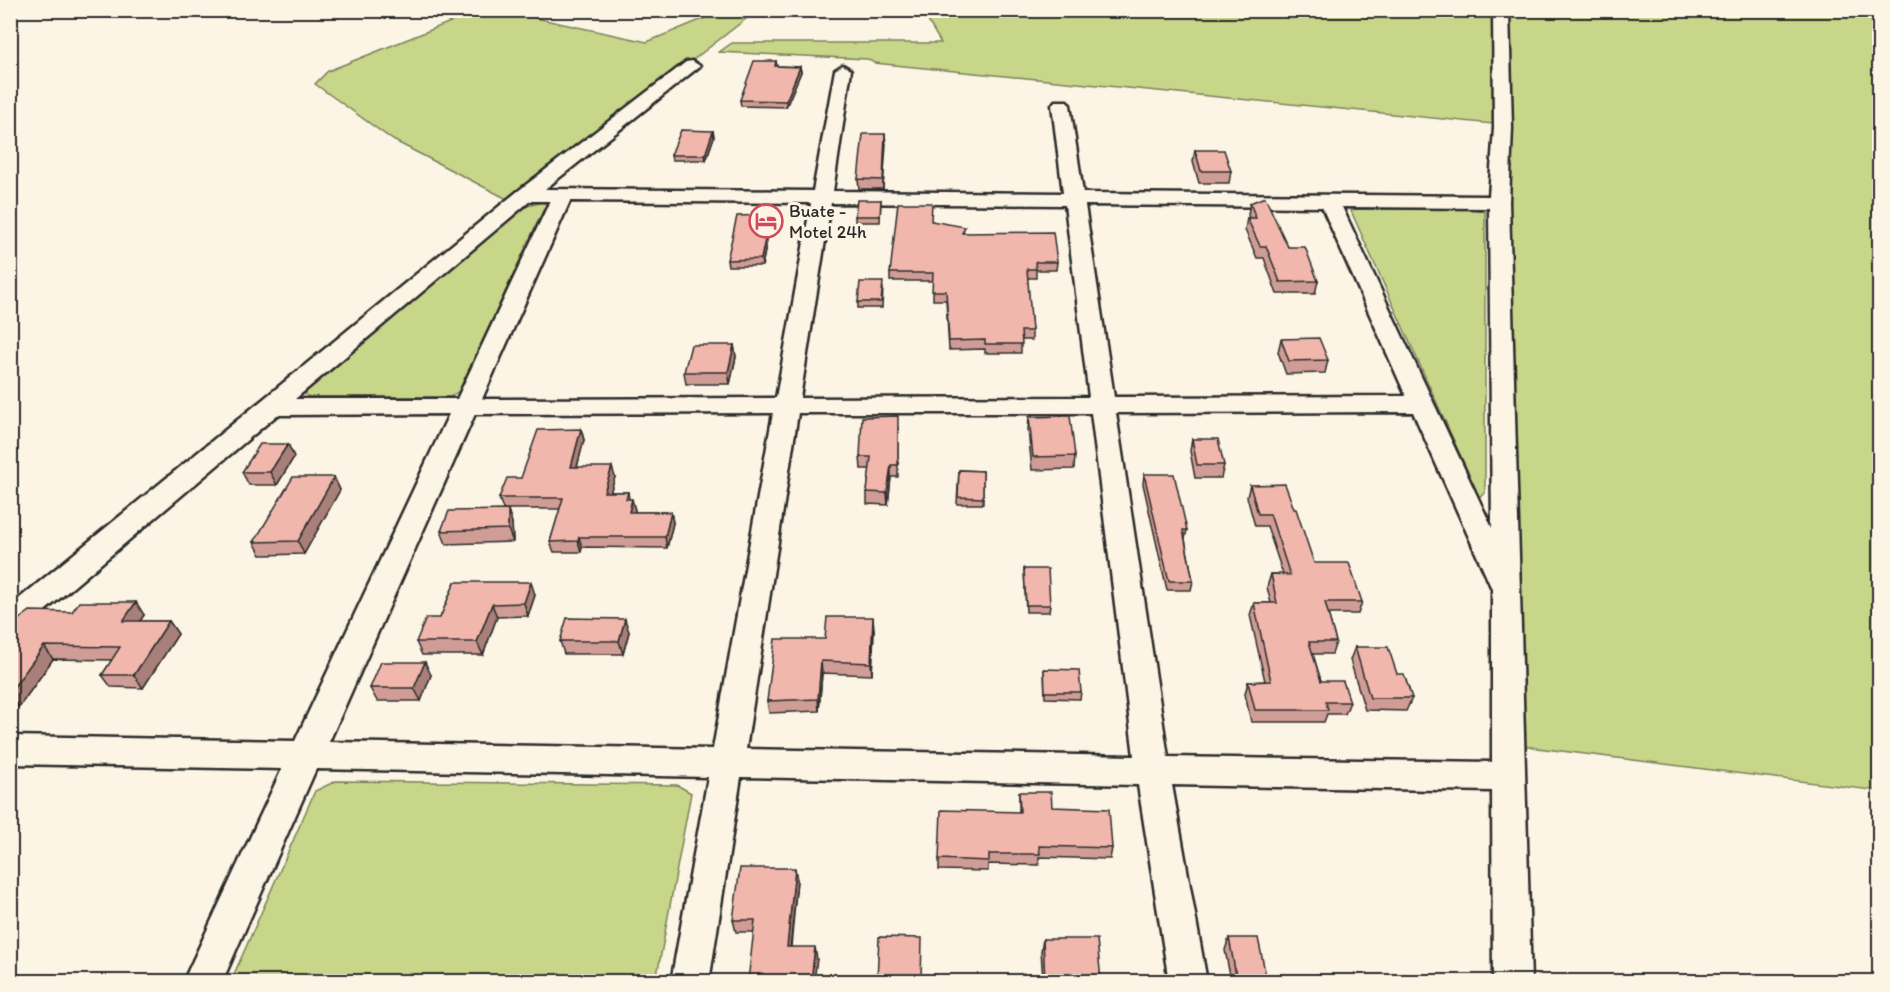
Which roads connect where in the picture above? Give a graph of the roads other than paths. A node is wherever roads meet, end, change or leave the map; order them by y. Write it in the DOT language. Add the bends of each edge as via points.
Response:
graph roads {
  1 [pos="1501,10"];
  2 [pos="692,66"];
  3 [pos="843,70"];
  4 [pos="1061,105"];
  5 [pos="525,195"];
  6 [pos="562,196"];
  7 [pos="821,197"];
  8 [pos="1074,199"];
  9 [pos="1329,201"];
  10 [pos="1499,202"];
  11 [pos="1422,404"];
  12 [pos="1103,405"];
  13 [pos="787,406"];
  14 [pos="270,407"];
  15 [pos="466,407"];
  16 [pos="1506,590"];
  17 [pos="10,623"];
  18 [pos="10,750"];
  19 [pos="306,755"];
  20 [pos="727,763"];
  21 [pos="1153,771"];
  22 [pos="1509,777"];
  23 [pos="202,981"];
  24 [pos="690,981"];
  25 [pos="1188,981"];
  26 [pos="1512,981"];
  1 -- 10 [label="street" via="1503,128"];
  2 -- 5 [label="street"];
  3 -- 7 [label="street"];
  4 -- 8 [label="street"];
  5 -- 6 [label="street"];
  5 -- 14 [label="street"];
  6 -- 7 [label="street"];
  6 -- 15 [label="street"];
  7 -- 8 [label="street"];
  7 -- 13 [label="street"];
  8 -- 9 [label="street"];
  8 -- 12 [label="street"];
  9 -- 10 [label="street"];
  9 -- 11 [label="street"];
  10 -- 16 [label="street"];
  11 -- 12 [label="street"];
  11 -- 16 [label="street"];
  12 -- 13 [label="street"];
  12 -- 21 [label="street"];
  13 -- 15 [label="street"];
  13 -- 20 [label="street"];
  14 -- 15 [label="street"];
  14 -- 17 [label="street"];
  15 -- 19 [label="street"];
  16 -- 22 [label="street"];
  18 -- 19 [label="street"];
  19 -- 20 [label="street"];
  19 -- 23 [label="street"];
  20 -- 21 [label="street"];
  20 -- 24 [label="street"];
  21 -- 22 [label="street"];
  21 -- 25 [label="street"];
  22 -- 26 [label="street"];
}
